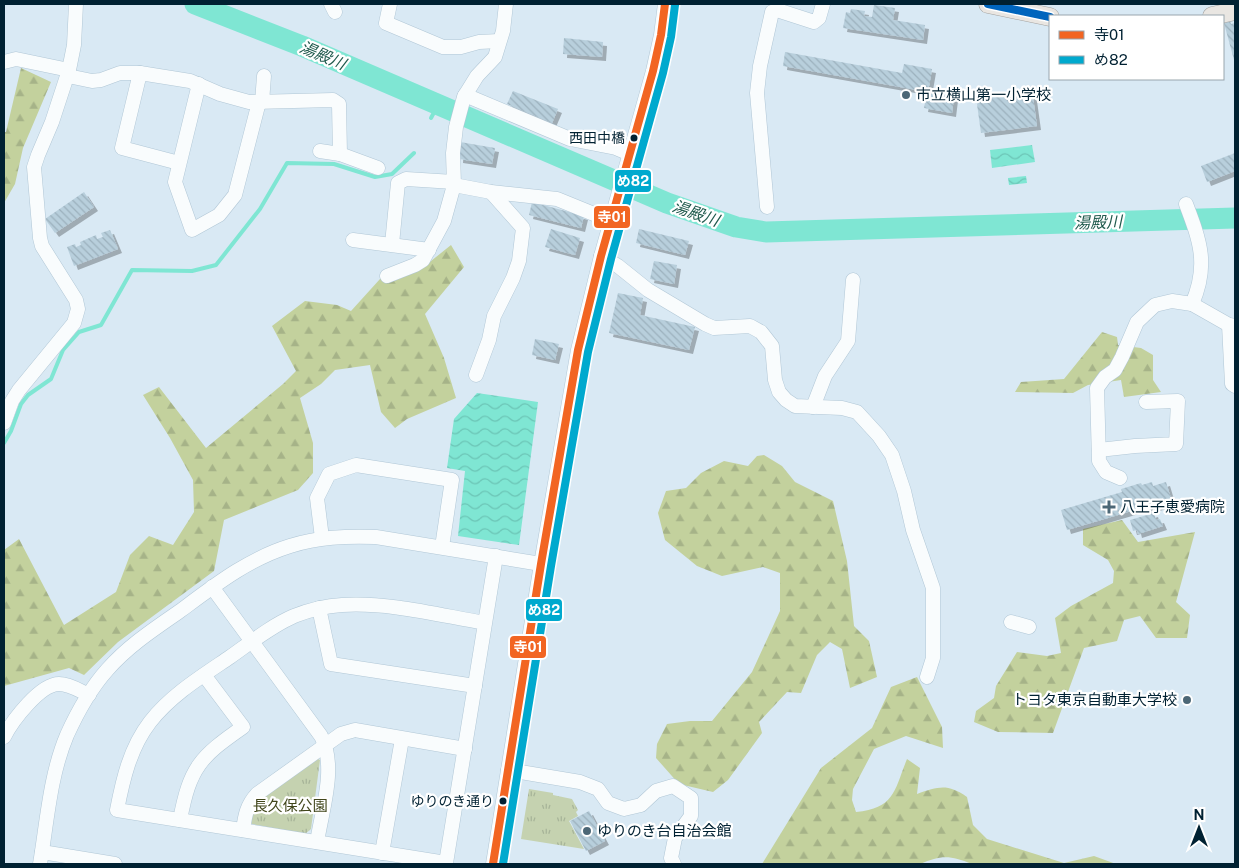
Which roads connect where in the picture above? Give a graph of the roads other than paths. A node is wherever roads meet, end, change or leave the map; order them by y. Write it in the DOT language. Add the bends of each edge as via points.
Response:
graph roads {
  1 [pos="76,4"];
  2 [pos="390,4"];
  3 [pos="506,4"];
  4 [pos="665,4"];
  5 [pos="823,4"];
  6 [pos="988,4"];
  7 [pos="1235,12"];
  8 [pos="1218,15"];
  9 [pos="1049,18"];
  10 [pos="499,41"];
  11 [pos="4,62"];
  12 [pos="68,73"];
  13 [pos="140,73"];
  14 [pos="264,76"];
  15 [pos="199,84"];
  16 [pos="464,96"];
  17 [pos="261,102"];
  18 [pos="320,151"];
  19 [pos="630,153"];
  20 [pos="340,154"];
  21 [pos="179,163"];
  22 [pos="378,168"];
  23 [pos="454,184"];
  24 [pos="491,192"];
  25 [pos="1186,204"];
  26 [pos="767,207"];
  27 [pos="611,221"];
  28 [pos="353,240"];
  29 [pos="392,244"];
  30 [pos="429,250"];
  31 [pos="601,256"];
  32 [pos="387,276"];
  33 [pos="852,280"];
  34 [pos="1192,304"];
  35 [pos="1232,326"];
  36 [pos="476,375"];
  37 [pos="1235,386"];
  38 [pos="1146,402"];
  39 [pos="813,407"];
  40 [pos="4,423"];
  41 [pos="1099,450"];
  42 [pos="1120,478"];
  43 [pos="322,538"];
  44 [pos="442,548"];
  45 [pos="496,556"];
  46 [pos="541,564"];
  47 [pos="212,587"];
  48 [pos="319,608"];
  49 [pos="1012,622"];
  50 [pos="485,623"];
  51 [pos="1029,627"];
  52 [pos="252,642"];
  53 [pos="204,675"];
  54 [pos="927,677"];
  55 [pos="475,686"];
  56 [pos="89,695"];
  57 [pos="4,737"];
  58 [pos="402,738"];
  59 [pos="325,745"];
  60 [pos="465,749"];
  61 [pos="508,770"];
  62 [pos="180,820"];
  63 [pos="243,830"];
  64 [pos="317,842"];
  65 [pos="382,853"];
  66 [pos="41,858"];
  67 [pos="115,864"];
  68 [pos="493,864"];
  69 [pos="674,864"];
  1 -- 12 [label="street" via="74,45"];
  2 -- 10 [label="street" via="386,23 443,46 461,47"];
  3 -- 10 [label="street"];
  4 -- 19 [label="street" via="658,48"];
  5 -- 26 [label="street" via="819,18 814,22 777,10 772,12 757,93"];
  6 -- 9 [label="main road"];
  7 -- 8 [label="main road"];
  10 -- 16 [label="street" via="495,57"];
  11 -- 12 [label="street" via="16,60"];
  12 -- 13 [label="street" via="92,81 120,73"];
  12 -- 40 [label="street" via="34,174 42,246 73,294 78,313 74,323 16,395"];
  13 -- 15 [label="street"];
  13 -- 21 [label="street" via="122,148"];
  14 -- 17 [label="street"];
  15 -- 17 [label="street" via="236,99"];
  15 -- 21 [label="street"];
  16 -- 19 [label="street" via="570,139"];
  16 -- 23 [label="street" via="452,153"];
  17 -- 20 [label="street" via="337,102"];
  17 -- 21 [label="street" via="235,195 219,215 192,230 175,182"];
  18 -- 20 [label="street"];
  19 -- 27 [label="street"];
  20 -- 22 [label="street"];
  23 -- 24 [label="street"];
  23 -- 29 [label="street" via="406,178 398,182"];
  23 -- 30 [label="street" via="444,221"];
  24 -- 27 [label="street" via="557,199"];
  24 -- 36 [label="street" via="524,228 519,261 494,316"];
  25 -- 34 [label="street" via="1202,258 1199,287"];
  27 -- 31 [label="street"];
  28 -- 29 [label="street"];
  29 -- 30 [label="street"];
  30 -- 32 [label="street" via="415,265"];
  31 -- 39 [label="street" via="648,290 705,324 714,328 750,326 761,332 772,346 779,392 795,406"];
  31 -- 46 [label="street" via="571,386"];
  33 -- 39 [label="street" via="848,341 825,376"];
  34 -- 35 [label="street"];
  34 -- 41 [label="street" via="1172,301 1155,305 1137,322 1122,357 1097,388"];
  35 -- 37 [label="street" via="1232,384"];
  38 -- 41 [label="street" via="1178,402 1176,444"];
  39 -- 54 [label="street" via="857,412 892,455 933,588 933,658"];
  41 -- 42 [label="street" via="1099,461 1106,472"];
  43 -- 44 [label="street" via="376,537"];
  43 -- 44 [label="street" via="317,498 329,474 356,465 452,480"];
  43 -- 47 [label="street" via="264,555"];
  44 -- 45 [label="street"];
  45 -- 46 [label="street"];
  45 -- 50 [label="street"];
  46 -- 61 [label="street"];
  47 -- 52 [label="street"];
  47 -- 56 [label="street" via="134,643 107,670"];
  48 -- 50 [label="street" via="380,606"];
  48 -- 52 [label="street" via="274,626"];
  48 -- 55 [label="street" via="331,664"];
  49 -- 51 [label="street"];
  50 -- 55 [label="street"];
  52 -- 53 [label="street"];
  52 -- 59 [label="street"];
  53 -- 62 [label="street" via="243,727 215,747 196,769 185,795"];
  53 -- 62 [label="street" via="175,697 150,723 128,764 117,810"];
  55 -- 60 [label="street"];
  56 -- 57 [label="street" via="61,684 46,687 15,719"];
  56 -- 66 [label="street" via="67,735 60,757"];
  58 -- 59 [label="street" via="355,730 341,734"];
  58 -- 60 [label="street"];
  58 -- 65 [label="street"];
  59 -- 63 [label="street" via="250,801"];
  59 -- 64 [label="street" via="328,774"];
  60 -- 65 [label="street" via="446,863"];
  61 -- 68 [label="street"];
  61 -- 69 [label="street" via="580,782 598,789 608,802 624,809 641,805 656,791 673,786 690,798 691,816 675,838 671,858"];
  62 -- 63 [label="street"];
  63 -- 64 [label="street"];
  64 -- 65 [label="street"];
  66 -- 67 [label="street"];
}
